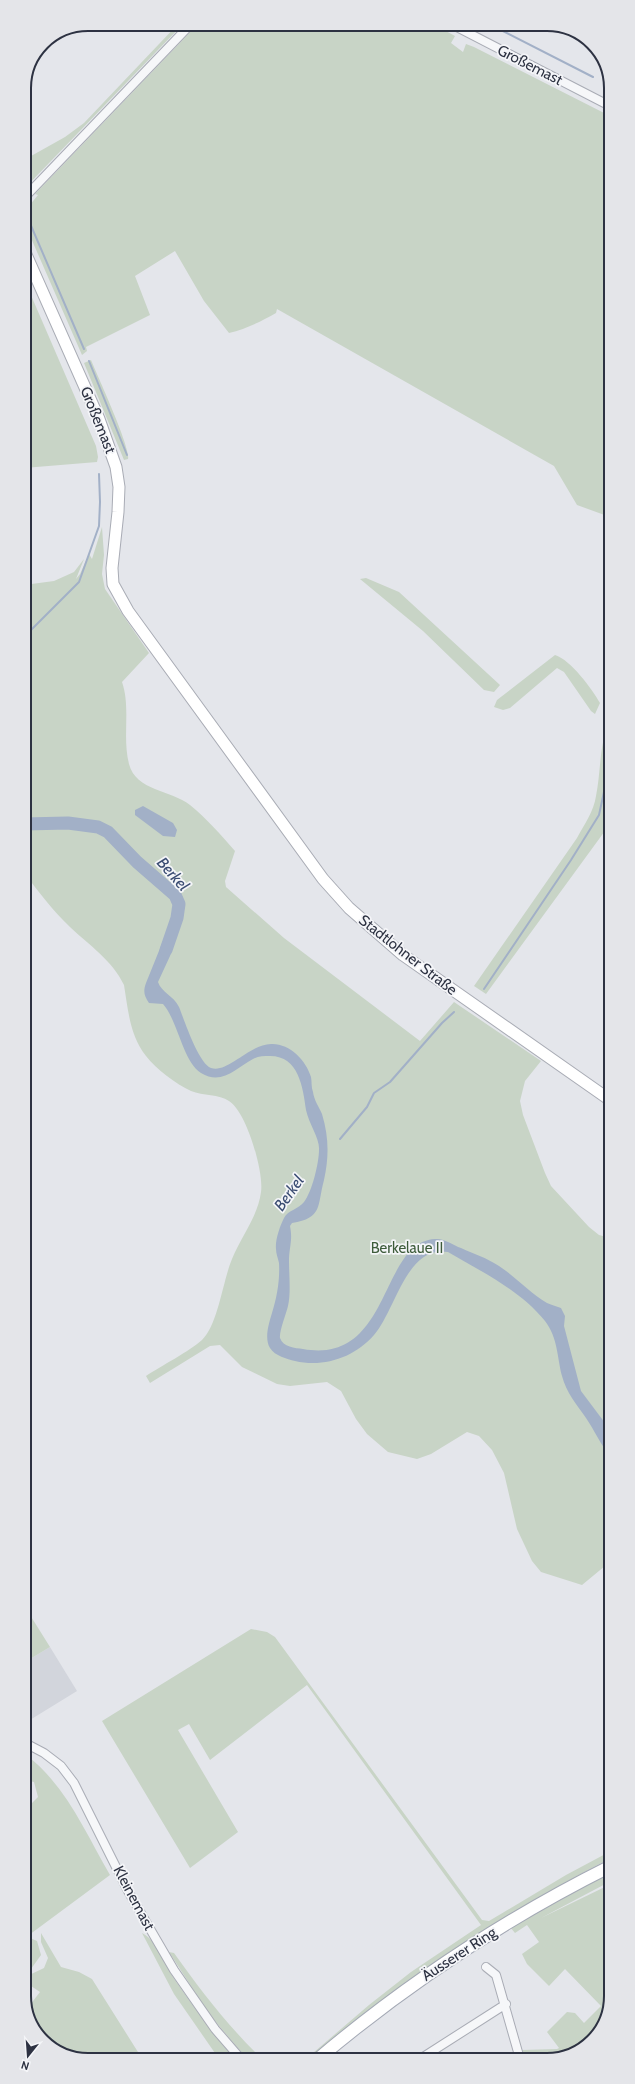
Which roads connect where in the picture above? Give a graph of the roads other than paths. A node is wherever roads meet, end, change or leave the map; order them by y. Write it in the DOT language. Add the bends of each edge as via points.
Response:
graph roads {
  1 [pos="184,31"];
  2 [pos="465,31"];
  3 [pos="604,103"];
  4 [pos="31,191"];
  5 [pos="31,266"];
  6 [pos="113,584"];
  7 [pos="604,1096"];
  8 [pos="31,1746"];
  9 [pos="604,1870"];
  10 [pos="486,1967"];
  11 [pos="506,2004"];
  12 [pos="235,2053"];
  13 [pos="325,2053"];
  14 [pos="432,2053"];
  15 [pos="518,2053"];
  1 -- 4 [label="street"];
  2 -- 3 [label="street, Großemast"];
  5 -- 6 [label="street, Großemast" via="96,412 116,467 119,488"];
  6 -- 7 [label="street, Stadtlohner Straße" via="128,612 323,879 349,908 403,955"];
  8 -- 12 [label="street, Kleinemast" via="61,1766 74,1783 128,1891 174,1970"];
  9 -- 13 [label="main road, Äusserer Ring" via="521,1914 473,1944 381,2007"];
  10 -- 11 [label="street" via="496,1975"];
  11 -- 14 [label="street"];
  11 -- 15 [label="street"];
}
